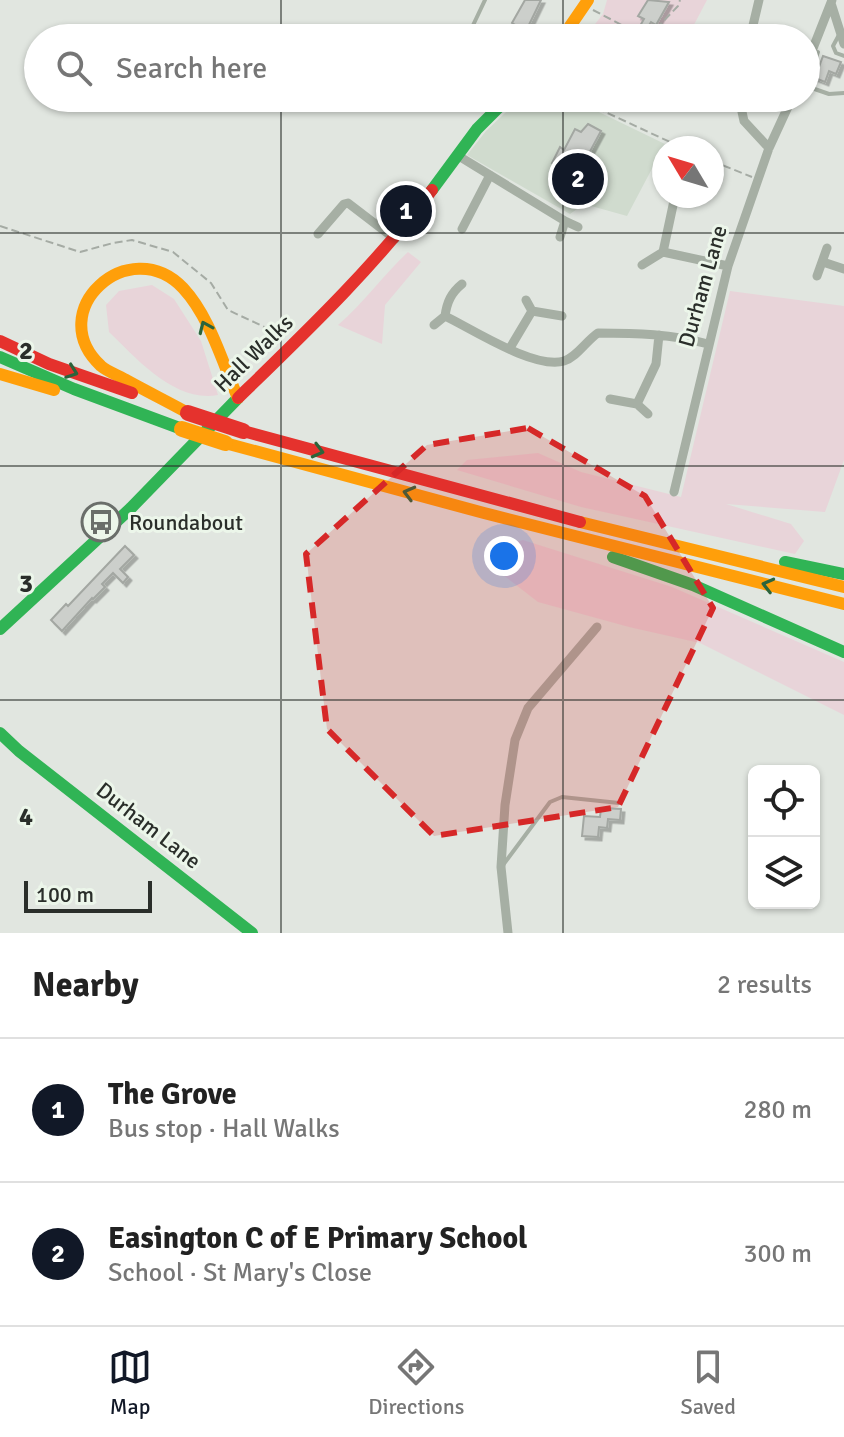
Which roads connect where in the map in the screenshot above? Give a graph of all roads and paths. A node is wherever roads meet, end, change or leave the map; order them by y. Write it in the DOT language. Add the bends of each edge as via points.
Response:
graph roads {
  1 [pos="485,0"];
  2 [pos="680,0"];
  3 [pos="759,0"];
  4 [pos="831,1"];
  5 [pos="586,3"];
  6 [pos="474,24"];
  7 [pos="572,24"];
  8 [pos="622,24"];
  9 [pos="661,24"];
  10 [pos="753,24"];
  11 [pos="820,33"];
  12 [pos="840,33"];
  13 [pos="844,44"];
  14 [pos="844,56"];
  15 [pos="820,90"];
  16 [pos="844,93"];
  17 [pos="494,112"];
  18 [pos="605,112"];
  19 [pos="742,112"];
  20 [pos="786,112"];
  21 [pos="657,136"];
  22 [pos="769,148"];
  23 [pos="457,155"];
  24 [pos="724,166"];
  25 [pos="490,175"];
  26 [pos="758,179"];
  27 [pos="672,208"];
  28 [pos="565,221"];
  29 [pos="0,226"];
  30 [pos="578,227"];
  31 [pos="462,229"];
  32 [pos="318,234"];
  33 [pos="560,237"];
  34 [pos="395,239"];
  35 [pos="827,248"];
  36 [pos="663,252"];
  37 [pos="823,262"];
  38 [pos="642,265"];
  39 [pos="728,266"];
  40 [pos="844,269"];
  41 [pos="817,276"];
  42 [pos="462,284"];
  43 [pos="526,300"];
  44 [pos="532,311"];
  45 [pos="445,316"];
  46 [pos="562,316"];
  47 [pos="434,325"];
  48 [pos="659,335"];
  49 [pos="0,341"];
  50 [pos="296,341"];
  51 [pos="708,344"];
  52 [pos="510,348"];
  53 [pos="0,357"];
  54 [pos="0,374"];
  55 [pos="238,398"];
  56 [pos="610,399"];
  57 [pos="637,404"];
  58 [pos="648,414"];
  59 [pos="185,421"];
  60 [pos="674,492"];
  61 [pos="484,513"];
  62 [pos="580,522"];
  63 [pos="844,574"];
  64 [pos="844,587"];
  65 [pos="844,604"];
  66 [pos="2,625"];
  67 [pos="597,627"];
  68 [pos="844,652"];
  69 [pos="0,733"];
  70 [pos="0,742"];
  71 [pos="19,751"];
  72 [pos="619,803"];
  73 [pos="501,867"];
  74 [pos="252,933"];
  75 [pos="508,933"];
  1 -- 6 [label="lane"];
  2 -- 9 [label="path"];
  3 -- 10 [label="street"];
  4 -- 11 [label="street"];
  4 -- 12 [label="street"];
  5 -- 7 [label="main road"];
  5 -- 8 [label="path"];
  12 -- 13 [label="street"];
  12 -- 14 [label="lane" via="833,46"];
  15 -- 16 [label="lane"];
  17 -- 23 [label="main road, Hall Walks"];
  18 -- 21 [label="path"];
  19 -- 22 [label="street"];
  20 -- 22 [label="street, Durham Lane"];
  22 -- 26 [label="street, Durham Lane"];
  23 -- 25 [label="street"];
  23 -- 34 [label="main road, Hall Walks"];
  24 -- 26 [label="path"];
  25 -- 28 [label="street"];
  25 -- 31 [label="street"];
  26 -- 39 [label="street, Durham Lane"];
  27 -- 36 [label="street"];
  28 -- 30 [label="street"];
  28 -- 33 [label="street"];
  29 -- 50 [label="path" via="80,252 132,240 173,252 211,283 228,310"];
  32 -- 34 [label="street" via="348,203"];
  34 -- 50 [label="main road, Hall Walks"];
  35 -- 37 [label="street"];
  36 -- 38 [label="street"];
  36 -- 39 [label="street"];
  37 -- 40 [label="street"];
  37 -- 41 [label="street"];
  39 -- 51 [label="street, Durham Lane"];
  42 -- 45 [label="street" via="453,291"];
  43 -- 44 [label="street"];
  44 -- 46 [label="street"];
  44 -- 52 [label="street"];
  45 -- 47 [label="street"];
  45 -- 52 [label="street"];
  48 -- 51 [label="street"];
  48 -- 52 [label="street" via="598,333 566,361 551,363"];
  48 -- 57 [label="street" via="656,364"];
  49 -- 59 [label="main road, one-way"];
  50 -- 55 [label="main road, Hall Walks"];
  51 -- 60 [label="street, Durham Lane"];
  53 -- 59 [label="main road" via="74,389"];
  54 -- 59 [label="main road"];
  55 -- 59 [label="main road, one-way" via="196,306 180,285 161,271 140,267 108,276 84,309 84,337 94,357"];
  55 -- 66 [label="main road, Hall Walks" via="131,508"];
  56 -- 57 [label="street"];
  57 -- 58 [label="street"];
  61 -- 59 [label="main road, one-way, bridge" via="225,443"];
  59 -- 62 [label="main road, one-way, bridge" via="243,431"];
  65 -- 61 [label="main road, one-way"];
  61 -- 68 [label="main road" via="693,585"];
  62 -- 63 [label="main road"];
  62 -- 64 [label="main road"];
  67 -- 73 [label="street" via="520,723 505,805"];
  69 -- 71 [label="main road, Durham Lane"];
  70 -- 71 [label="main road, Durham Lane"];
  71 -- 74 [label="main road, Durham Lane"];
  72 -- 73 [label="lane" via="562,797 550,802"];
  73 -- 75 [label="street"];
}
